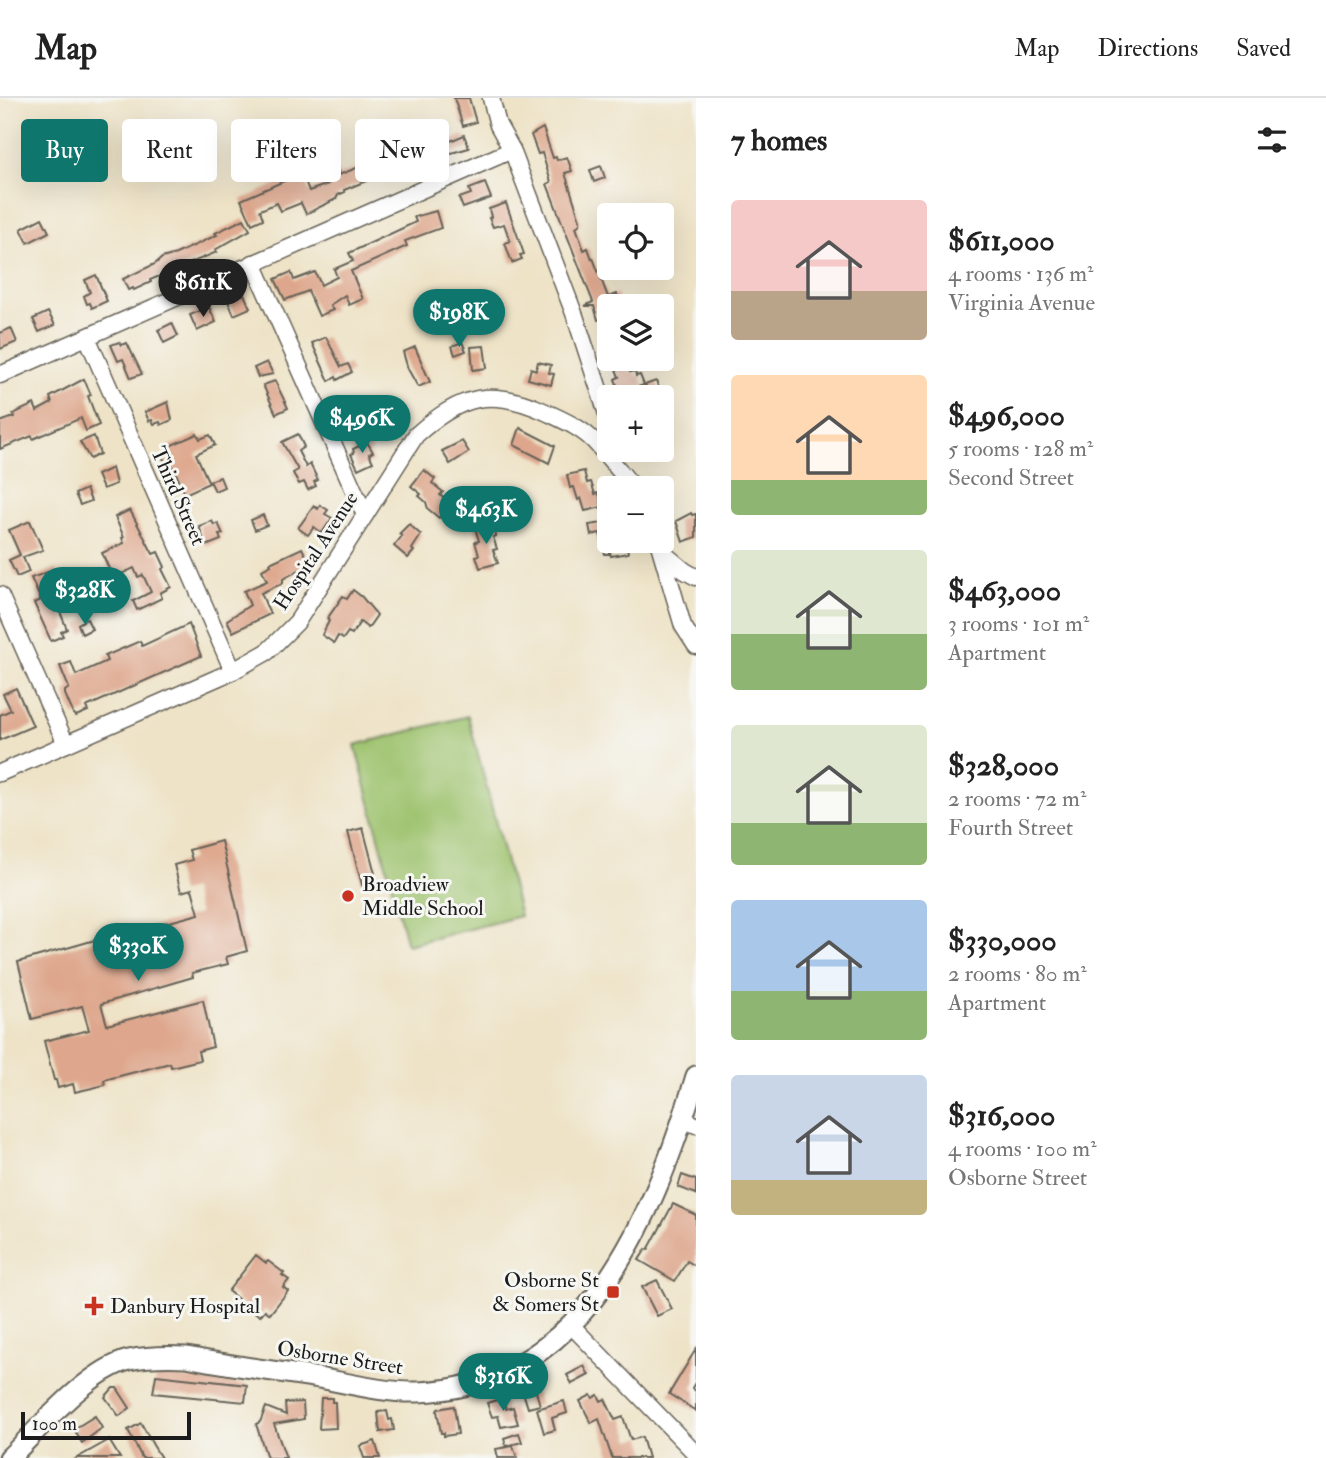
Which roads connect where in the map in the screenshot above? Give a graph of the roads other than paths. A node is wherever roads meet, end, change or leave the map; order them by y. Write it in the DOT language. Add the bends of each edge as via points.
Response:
graph roads {
  1 [pos="491,98"];
  2 [pos="512,150"];
  3 [pos="253,263"];
  4 [pos="88,337"];
  5 [pos="0,375"];
  6 [pos="598,385"];
  7 [pos="623,476"];
  8 [pos="365,515"];
  9 [pos="662,553"];
  10 [pos="667,553"];
  11 [pos="696,577"];
  12 [pos="0,596"];
  13 [pos="696,646"];
  14 [pos="233,671"];
  15 [pos="66,744"];
  16 [pos="0,773"];
  17 [pos="696,1076"];
  18 [pos="689,1122"];
  19 [pos="570,1325"];
  20 [pos="696,1454"];
  21 [pos="9,1458"];
  1 -- 2 [label="street" via="498,125"];
  2 -- 3 [label="street"];
  2 -- 6 [label="street"];
  3 -- 4 [label="street"];
  3 -- 8 [label="street"];
  4 -- 5 [label="street"];
  4 -- 14 [label="street, Third Street"];
  7 -- 8 [label="street, Hospital Avenue" via="593,440 569,422 528,403 480,398 457,406 416,435"];
  8 -- 14 [label="street, Hospital Avenue" via="297,622 267,652"];
  9 -- 13 [label="street" via="683,626"];
  10 -- 11 [label="street"];
  12 -- 15 [label="street"];
  14 -- 15 [label="street, Hospital Avenue"];
  15 -- 16 [label="street, Hospital Avenue"];
  17 -- 18 [label="main road, Osborne Street"];
  18 -- 19 [label="main road, Osborne Street" via="628,1248 599,1295"];
  19 -- 20 [label="street"];
  19 -- 21 [label="main road, Osborne Street" via="518,1365 481,1382 417,1392 187,1357 126,1361 102,1372 72,1396"];
}
